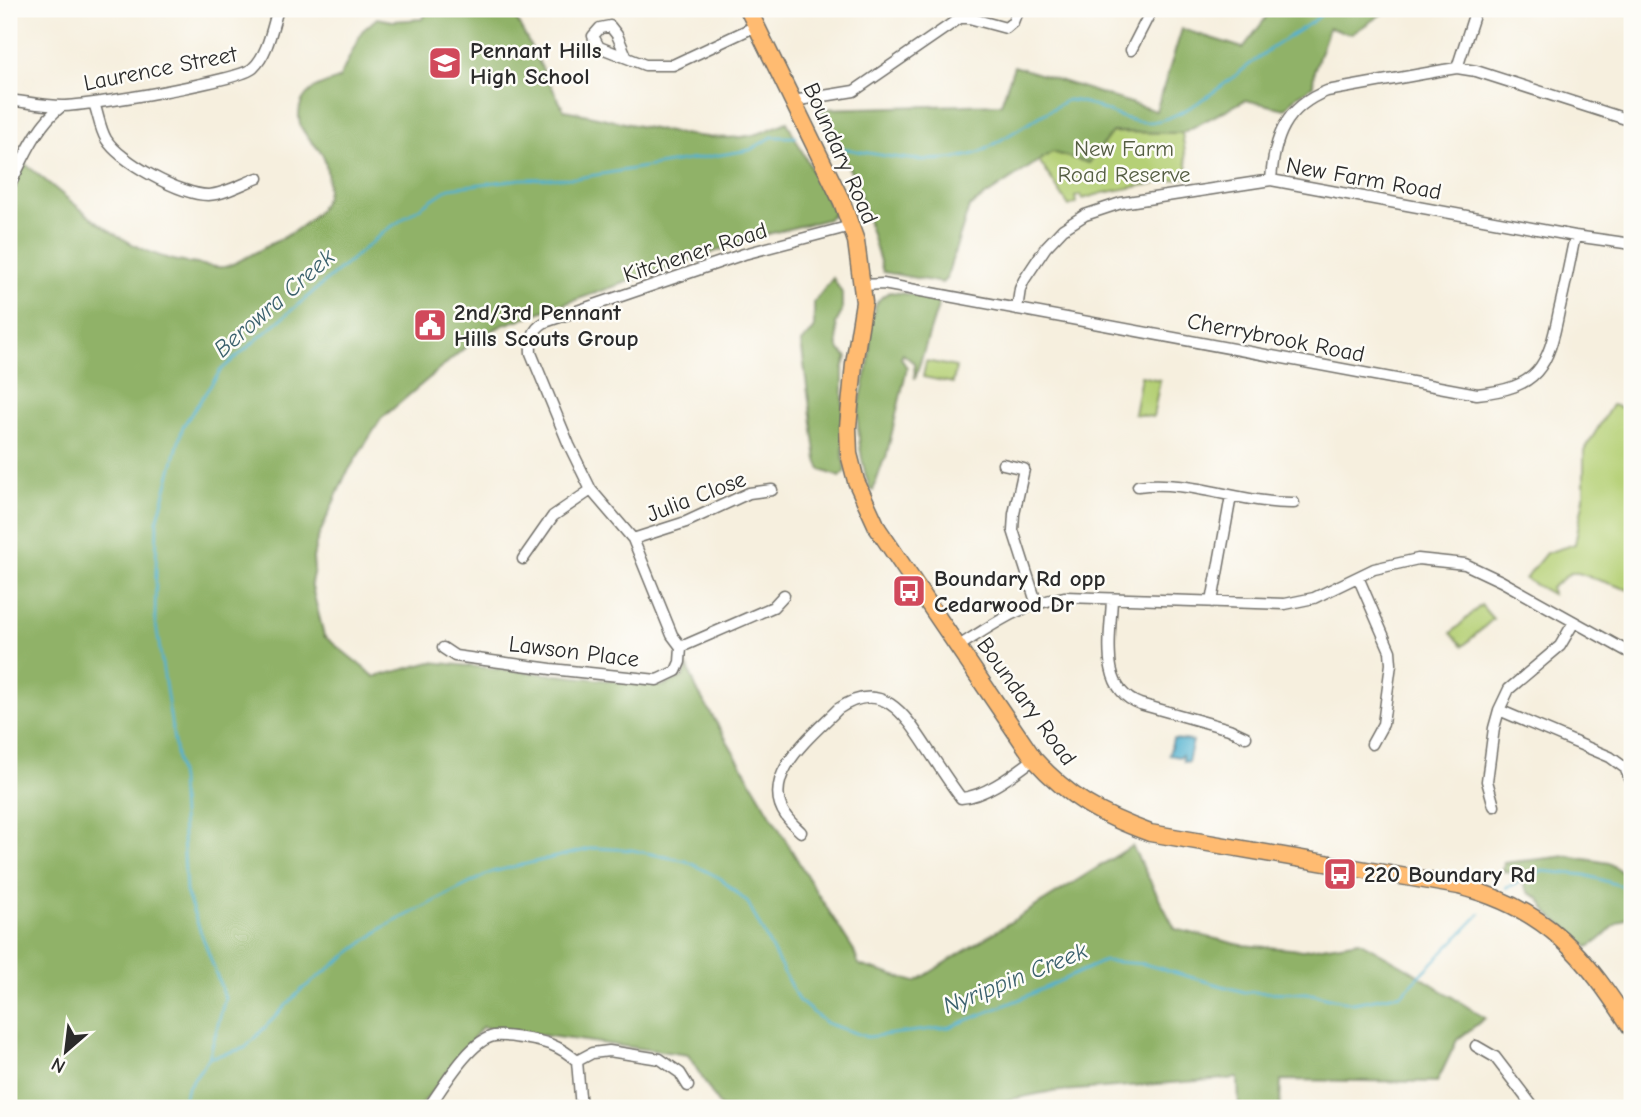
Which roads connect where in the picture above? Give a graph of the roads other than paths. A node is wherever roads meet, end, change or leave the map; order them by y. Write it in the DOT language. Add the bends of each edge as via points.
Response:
graph roads {
  1 [pos="278,9"];
  2 [pos="748,9"];
  3 [pos="1018,9"];
  4 [pos="1152,9"];
  5 [pos="1476,9"];
  6 [pos="757,26"];
  7 [pos="1131,50"];
  8 [pos="627,58"];
  9 [pos="1457,68"];
  10 [pos="9,100"];
  11 [pos="793,101"];
  12 [pos="94,103"];
  13 [pos="62,106"];
  14 [pos="1632,121"];
  15 [pos="258,177"];
  16 [pos="1271,180"];
  17 [pos="9,187"];
  18 [pos="851,226"];
  19 [pos="1574,236"];
  20 [pos="1632,244"];
  21 [pos="863,285"];
  22 [pos="1017,309"];
  23 [pos="1003,464"];
  24 [pos="1139,486"];
  25 [pos="591,490"];
  26 [pos="772,490"];
  27 [pos="1231,496"];
  28 [pos="1294,503"];
  29 [pos="634,539"];
  30 [pos="523,559"];
  31 [pos="1358,577"];
  32 [pos="785,595"];
  33 [pos="1112,599"];
  34 [pos="1037,602"];
  35 [pos="1212,602"];
  36 [pos="1574,622"];
  37 [pos="959,646"];
  38 [pos="681,647"];
  39 [pos="443,648"];
  40 [pos="1632,654"];
  41 [pos="1499,710"];
  42 [pos="1246,737"];
  43 [pos="1372,744"];
  44 [pos="1034,759"];
  45 [pos="1632,783"];
  46 [pos="1494,806"];
  47 [pos="801,832"];
  48 [pos="1632,1029"];
  49 [pos="1476,1046"];
  50 [pos="576,1061"];
  51 [pos="688,1086"];
  52 [pos="428,1108"];
  53 [pos="581,1108"];
  54 [pos="1534,1108"];
  1 -- 12 [label="street, Laurence Street" via="261,59 250,71"];
  2 -- 6 [label="main road, Boundary Road"];
  3 -- 11 [label="street" via="1009,26 1000,28 960,18 854,91"];
  4 -- 7 [label="street"];
  5 -- 9 [label="street"];
  6 -- 8 [label="street" via="673,65 645,65"];
  6 -- 11 [label="main road, Boundary Road"];
  9 -- 14 [label="street"];
  9 -- 16 [label="street" via="1312,97 1286,122 1273,157"];
  10 -- 13 [label="street, Laurence Street"];
  11 -- 18 [label="main road, Boundary Road"];
  12 -- 13 [label="street, Laurence Street"];
  12 -- 15 [label="street" via="105,137 121,156 188,191 210,195"];
  13 -- 17 [label="street" via="41,128"];
  16 -- 19 [label="street, New Farm Road"];
  16 -- 22 [label="street, New Farm Road" via="1121,203 1085,215 1046,247 1024,280"];
  18 -- 21 [label="main road, Boundary Road"];
  18 -- 25 [label="street, Kitchener Road" via="744,254 539,326 532,336 531,353"];
  19 -- 20 [label="street, New Farm Road"];
  19 -- 22 [label="street, Cherrybrook Road" via="1549,353 1529,379 1503,392 1477,394"];
  21 -- 22 [label="street, Cherrybrook Road" via="883,284"];
  21 -- 37 [label="main road, Boundary Road" via="862,328 848,427 856,481 878,529"];
  23 -- 34 [label="street" via="1024,469 1013,530"];
  24 -- 27 [label="street" via="1164,484"];
  25 -- 29 [label="street, Kitchener Road"];
  25 -- 30 [label="street" via="553,516"];
  26 -- 29 [label="street, Julia Close" via="749,493 686,523"];
  27 -- 28 [label="street"];
  27 -- 35 [label="street"];
  29 -- 38 [label="street, Kitchener Road"];
  31 -- 35 [label="street" via="1292,603"];
  31 -- 36 [label="street" via="1419,559 1465,564"];
  31 -- 43 [label="street" via="1390,651 1383,724"];
  32 -- 38 [label="street" via="773,607"];
  33 -- 34 [label="street" via="1065,597"];
  33 -- 35 [label="street"];
  33 -- 42 [label="street" via="1110,671 1127,698"];
  34 -- 37 [label="street"];
  36 -- 40 [label="street"];
  36 -- 41 [label="street" via="1560,646 1509,689"];
  37 -- 44 [label="main road, Boundary Road"];
  38 -- 39 [label="street, Lawson Place" via="676,671 657,680 455,656"];
  41 -- 45 [label="street" via="1610,757 1625,768"];
  41 -- 46 [label="street" via="1487,781"];
  44 -- 47 [label="street" via="1009,778 961,798 901,710 878,698 849,701 785,765 780,777 779,802"];
  44 -- 48 [label="main road, Boundary Road" via="1053,780 1092,808 1150,833 1459,886 1505,901 1547,926 1578,953"];
  49 -- 54 [label="street" via="1495,1057"];
  50 -- 51 [label="street" via="609,1051 660,1059 680,1073"];
  50 -- 52 [label="street" via="546,1041 496,1035 474,1047"];
  50 -- 53 [label="street"];
}
